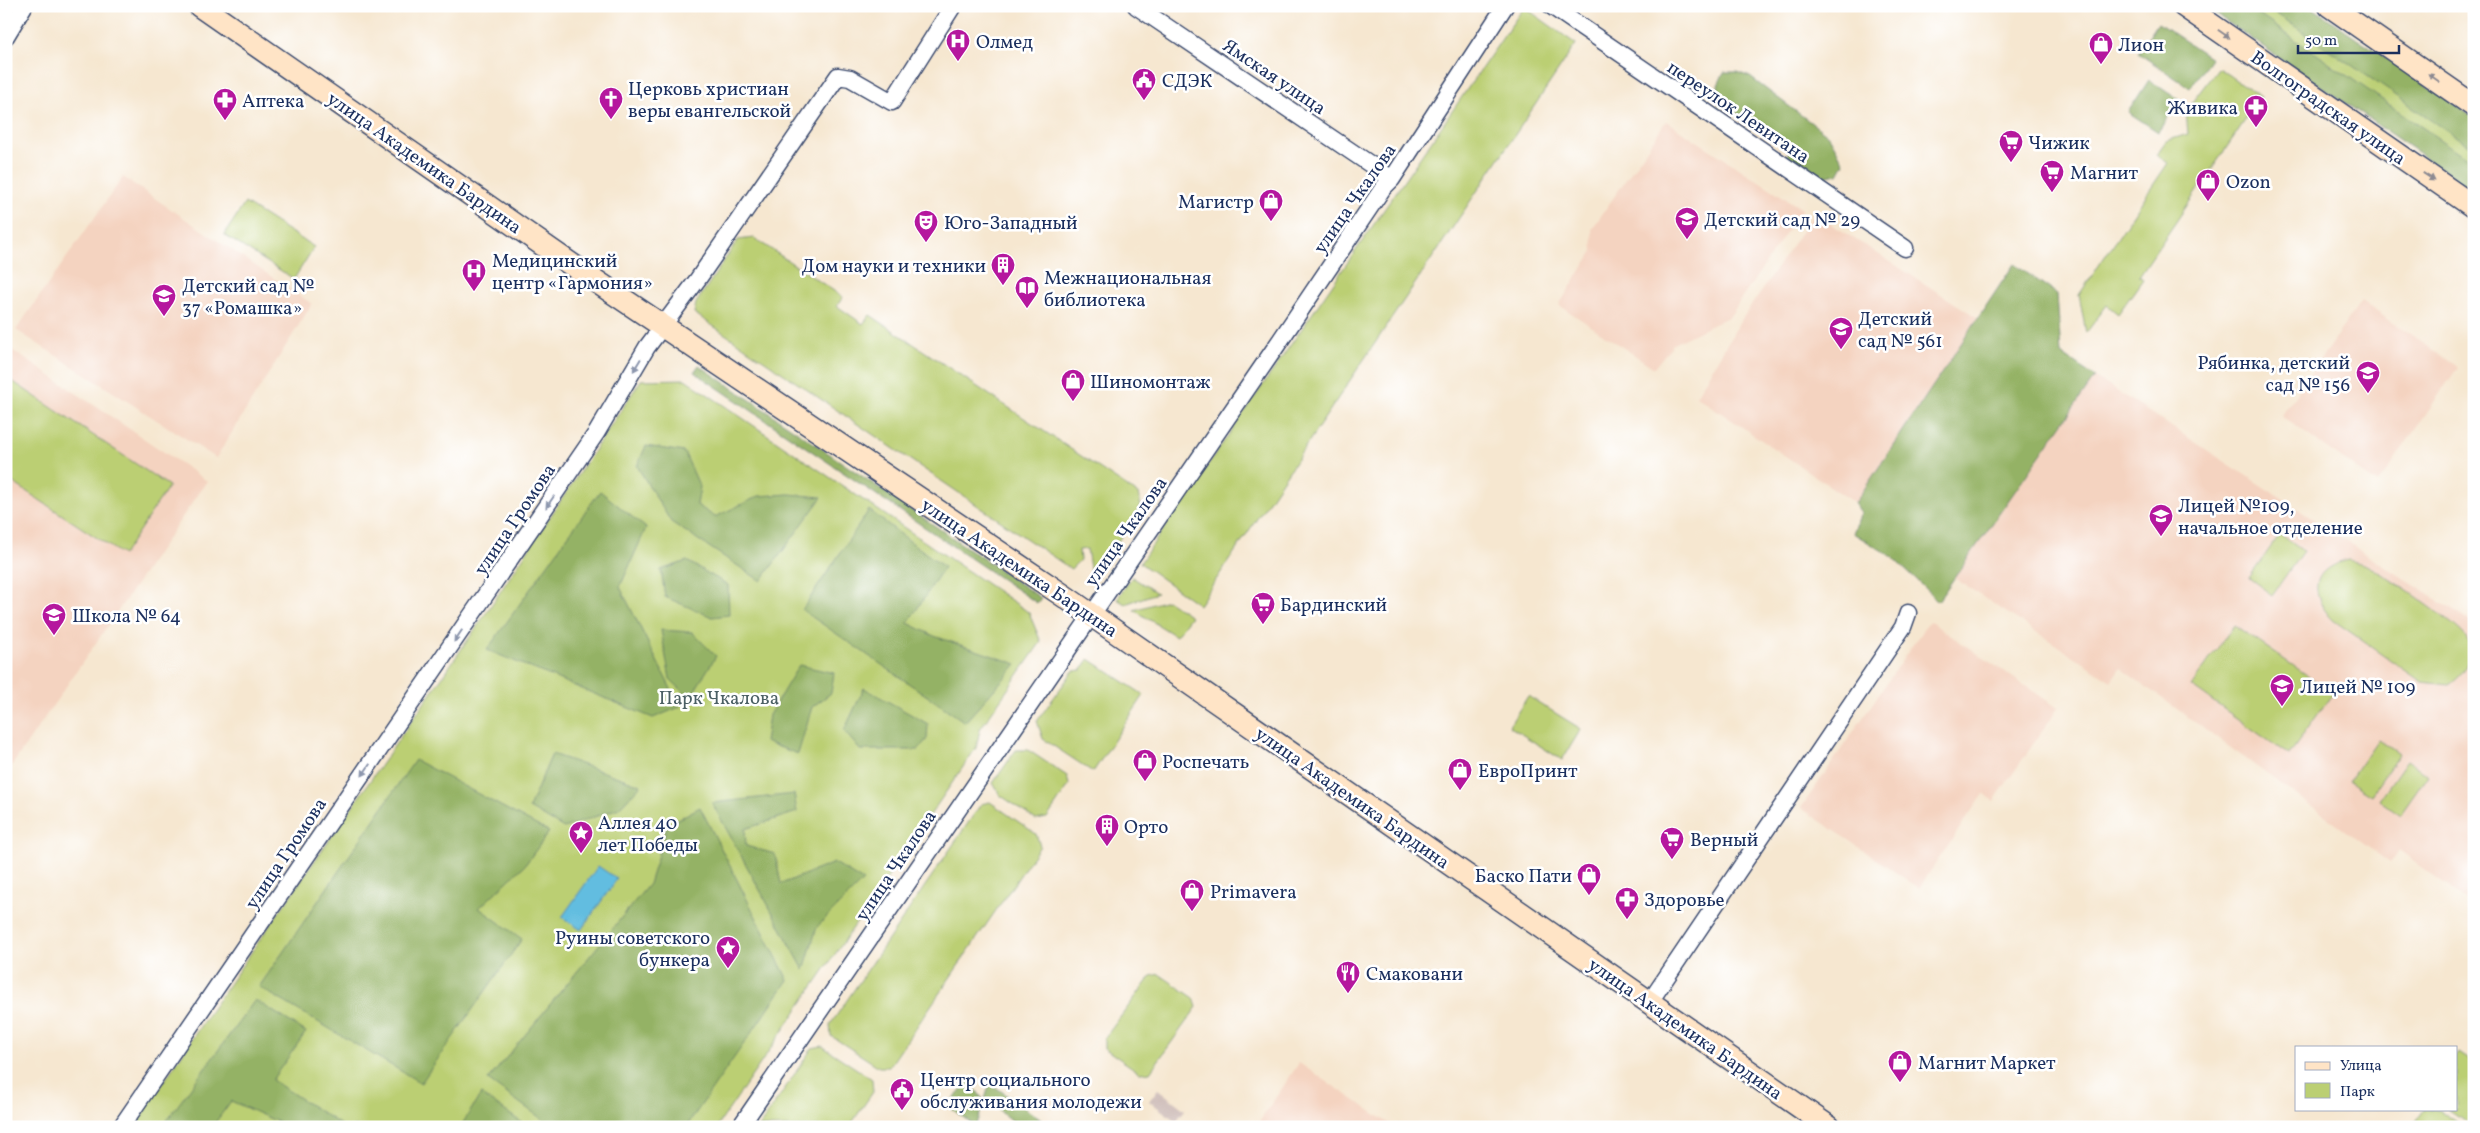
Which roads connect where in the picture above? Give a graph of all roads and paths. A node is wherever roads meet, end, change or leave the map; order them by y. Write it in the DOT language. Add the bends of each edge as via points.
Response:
graph roads {
  1 [pos="24,6"];
  2 [pos="953,6"];
  3 [pos="1136,6"];
  4 [pos="1505,6"];
  5 [pos="1551,6"];
  6 [pos="2184,6"];
  7 [pos="2330,6"];
  8 [pos="204,8"];
  9 [pos="6,36"];
  10 [pos="2474,106"];
  11 [pos="1392,179"];
  12 [pos="2474,207"];
  13 [pos="1905,248"];
  14 [pos="663,324"];
  15 [pos="1908,613"];
  16 [pos="1091,615"];
  17 [pos="1649,1003"];
  18 [pos="121,1127"];
  19 [pos="740,1127"];
  20 [pos="1829,1127"];
  1 -- 9 [label="street"];
  2 -- 14 [label="street, улица Громова" via="892,102 850,78 838,76 698,279"];
  3 -- 11 [label="street, Ямская улица"];
  4 -- 11 [label="street, улица Чкалова"];
  5 -- 13 [label="street, переулок Левитана"];
  6 -- 12 [label="street, Волгоградская улица, one-way"];
  10 -- 7 [label="street, one-way"];
  8 -- 14 [label="street, улица Академика Бардина" via="572,265"];
  11 -- 16 [label="street, улица Чкалова"];
  14 -- 16 [label="street, улица Академика Бардина"];
  14 -- 18 [label="street, улица Громова, one-way" via="597,432"];
  15 -- 17 [label="street" via="1903,627"];
  16 -- 17 [label="street, улица Академика Бардина"];
  16 -- 19 [label="street, улица Чкалова"];
  17 -- 20 [label="street, улица Академика Бардина"];
}
